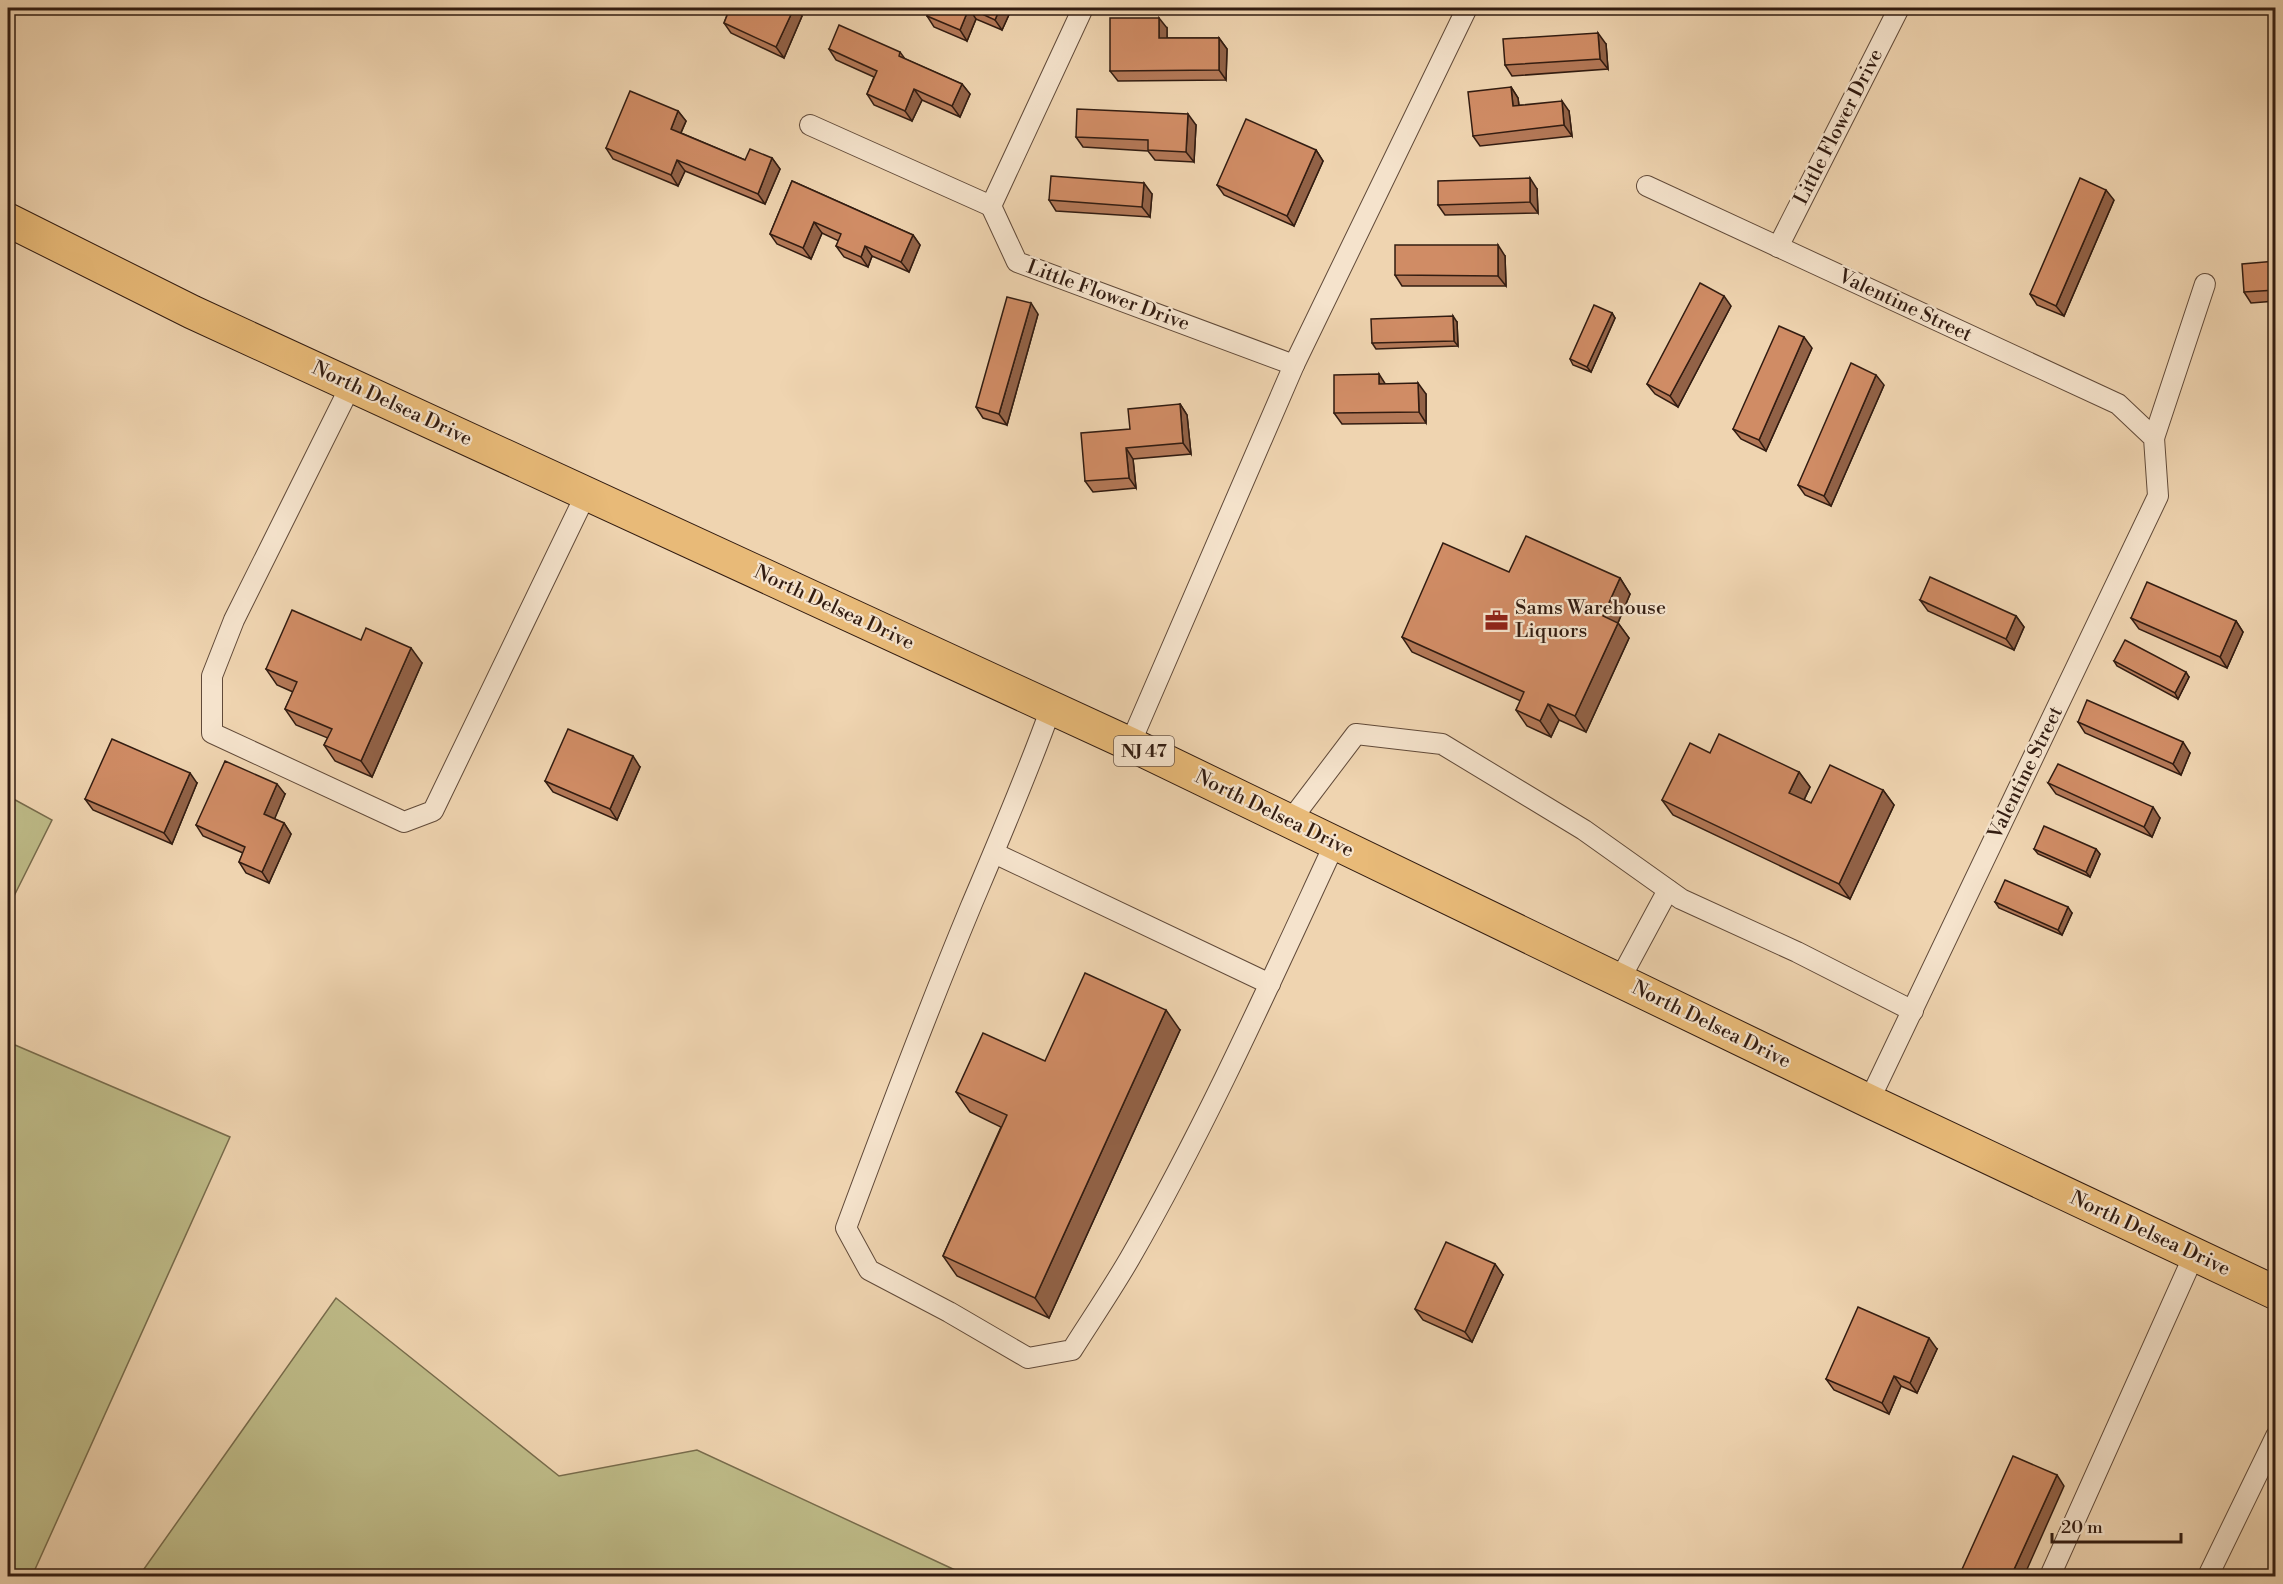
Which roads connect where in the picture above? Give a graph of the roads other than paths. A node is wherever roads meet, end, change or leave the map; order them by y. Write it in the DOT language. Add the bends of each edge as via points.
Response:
graph roads {
  1 [pos="1083,8"];
  2 [pos="1467,8"];
  3 [pos="1899,8"];
  4 [pos="810,125"];
  5 [pos="1647,186"];
  6 [pos="991,206"];
  7 [pos="8,220"];
  8 [pos="1778,247"];
  9 [pos="2205,284"];
  10 [pos="1294,365"];
  11 [pos="351,385"];
  12 [pos="2154,438"];
  13 [pos="586,494"];
  14 [pos="1051,708"];
  15 [pos="1130,744"];
  16 [pos="1290,821"];
  17 [pos="1335,843"];
  18 [pos="994,853"];
  19 [pos="1668,890"];
  20 [pos="1619,981"];
  21 [pos="1270,984"];
  22 [pos="1913,1011"];
  23 [pos="1869,1101"];
  24 [pos="2194,1255"];
  25 [pos="2276,1293"];
  26 [pos="2276,1436"];
  27 [pos="2050,1576"];
  28 [pos="2208,1576"];
  1 -- 6 [label="lane"];
  2 -- 10 [label="lane"];
  3 -- 8 [label="lane, Little Flower Drive"];
  4 -- 6 [label="lane"];
  5 -- 8 [label="lane, Valentine Street"];
  6 -- 10 [label="lane, Little Flower Drive" via="1017,262"];
  7 -- 11 [label="main road, North Delsea Drive / NJ 47" via="192,312"];
  8 -- 12 [label="lane, Valentine Street" via="2118,405"];
  9 -- 12 [label="lane, Valentine Street"];
  10 -- 15 [label="lane"];
  11 -- 13 [label="main road, North Delsea Drive / NJ 47"];
  11 -- 13 [label="lane" via="234,620 212,676 212,733 404,822 433,811"];
  12 -- 22 [label="lane, Valentine Street" via="2158,496"];
  13 -- 14 [label="main road, North Delsea Drive / NJ 47"];
  14 -- 15 [label="main road, North Delsea Drive / NJ 47"];
  14 -- 18 [label="lane"];
  15 -- 16 [label="main road, North Delsea Drive / NJ 47"];
  16 -- 17 [label="main road, North Delsea Drive / NJ 47"];
  16 -- 19 [label="lane" via="1356,734 1442,744 1584,830"];
  17 -- 20 [label="main road, North Delsea Drive / NJ 47"];
  17 -- 21 [label="lane"];
  18 -- 21 [label="lane"];
  18 -- 21 [label="lane" via="899,1083 846,1228 869,1270 1028,1358 1072,1350 1130,1259"];
  19 -- 20 [label="lane"];
  19 -- 22 [label="lane" via="1681,900 1797,952"];
  20 -- 23 [label="main road, North Delsea Drive / NJ 47"];
  22 -- 23 [label="lane, Valentine Street"];
  23 -- 24 [label="main road, North Delsea Drive / NJ 47"];
  24 -- 25 [label="main road, North Delsea Drive / NJ 47"];
  24 -- 27 [label="lane"];
  26 -- 28 [label="lane"];
}
